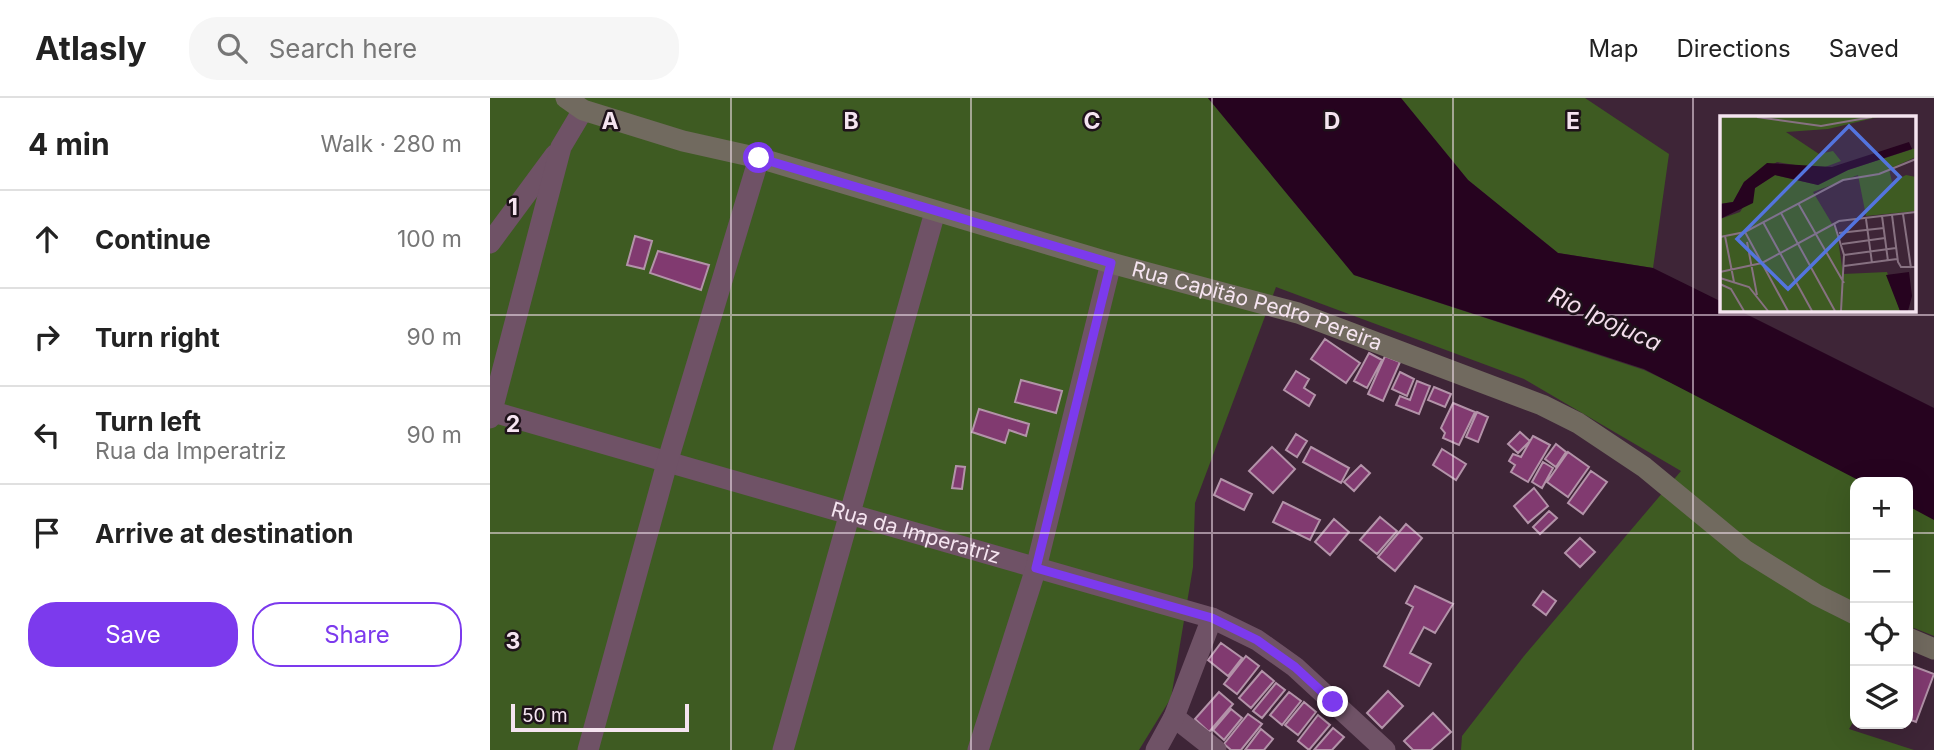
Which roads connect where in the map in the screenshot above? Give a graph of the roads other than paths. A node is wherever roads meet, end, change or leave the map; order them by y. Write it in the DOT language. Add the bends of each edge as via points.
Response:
graph roads {
  1 [pos="574,104"];
  2 [pos="561,147"];
  3 [pos="759,158"];
  4 [pos="935,212"];
  5 [pos="490,243"];
  6 [pos="1111,263"];
  7 [pos="491,414"];
  8 [pos="667,463"];
  9 [pos="850,515"];
  10 [pos="1036,568"];
  11 [pos="1850,612"];
  12 [pos="1212,618"];
  13 [pos="1913,640"];
  14 [pos="1934,649"];
  15 [pos="1174,717"];
  16 [pos="587,750"];
  17 [pos="783,750"];
  18 [pos="978,750"];
  19 [pos="1156,750"];
  20 [pos="1216,750"];
  21 [pos="1385,750"];
  1 -- 2 [label="street"];
  1 -- 3 [label="street, Rua Capitão Pedro Pereira" via="683,141"];
  2 -- 5 [label="street"];
  2 -- 7 [label="street"];
  3 -- 4 [label="street, Rua Capitão Pedro Pereira"];
  3 -- 8 [label="street"];
  4 -- 6 [label="street, Rua Capitão Pedro Pereira"];
  4 -- 9 [label="street"];
  6 -- 10 [label="street"];
  6 -- 11 [label="street, Rua Capitão Pedro Pereira" via="1298,313 1542,405 1644,467 1746,551"];
  7 -- 8 [label="street, Rua da Imperatriz"];
  8 -- 9 [label="street, Rua da Imperatriz"];
  8 -- 16 [label="street"];
  9 -- 10 [label="street, Rua da Imperatriz"];
  9 -- 17 [label="street"];
  10 -- 12 [label="street, Rua da Imperatriz"];
  10 -- 18 [label="street"];
  12 -- 15 [label="street"];
  12 -- 21 [label="street, Rua da Imperatriz" via="1257,640 1295,667"];
  13 -- 14 [label="street"];
  15 -- 19 [label="street"];
  15 -- 20 [label="street"];
}
